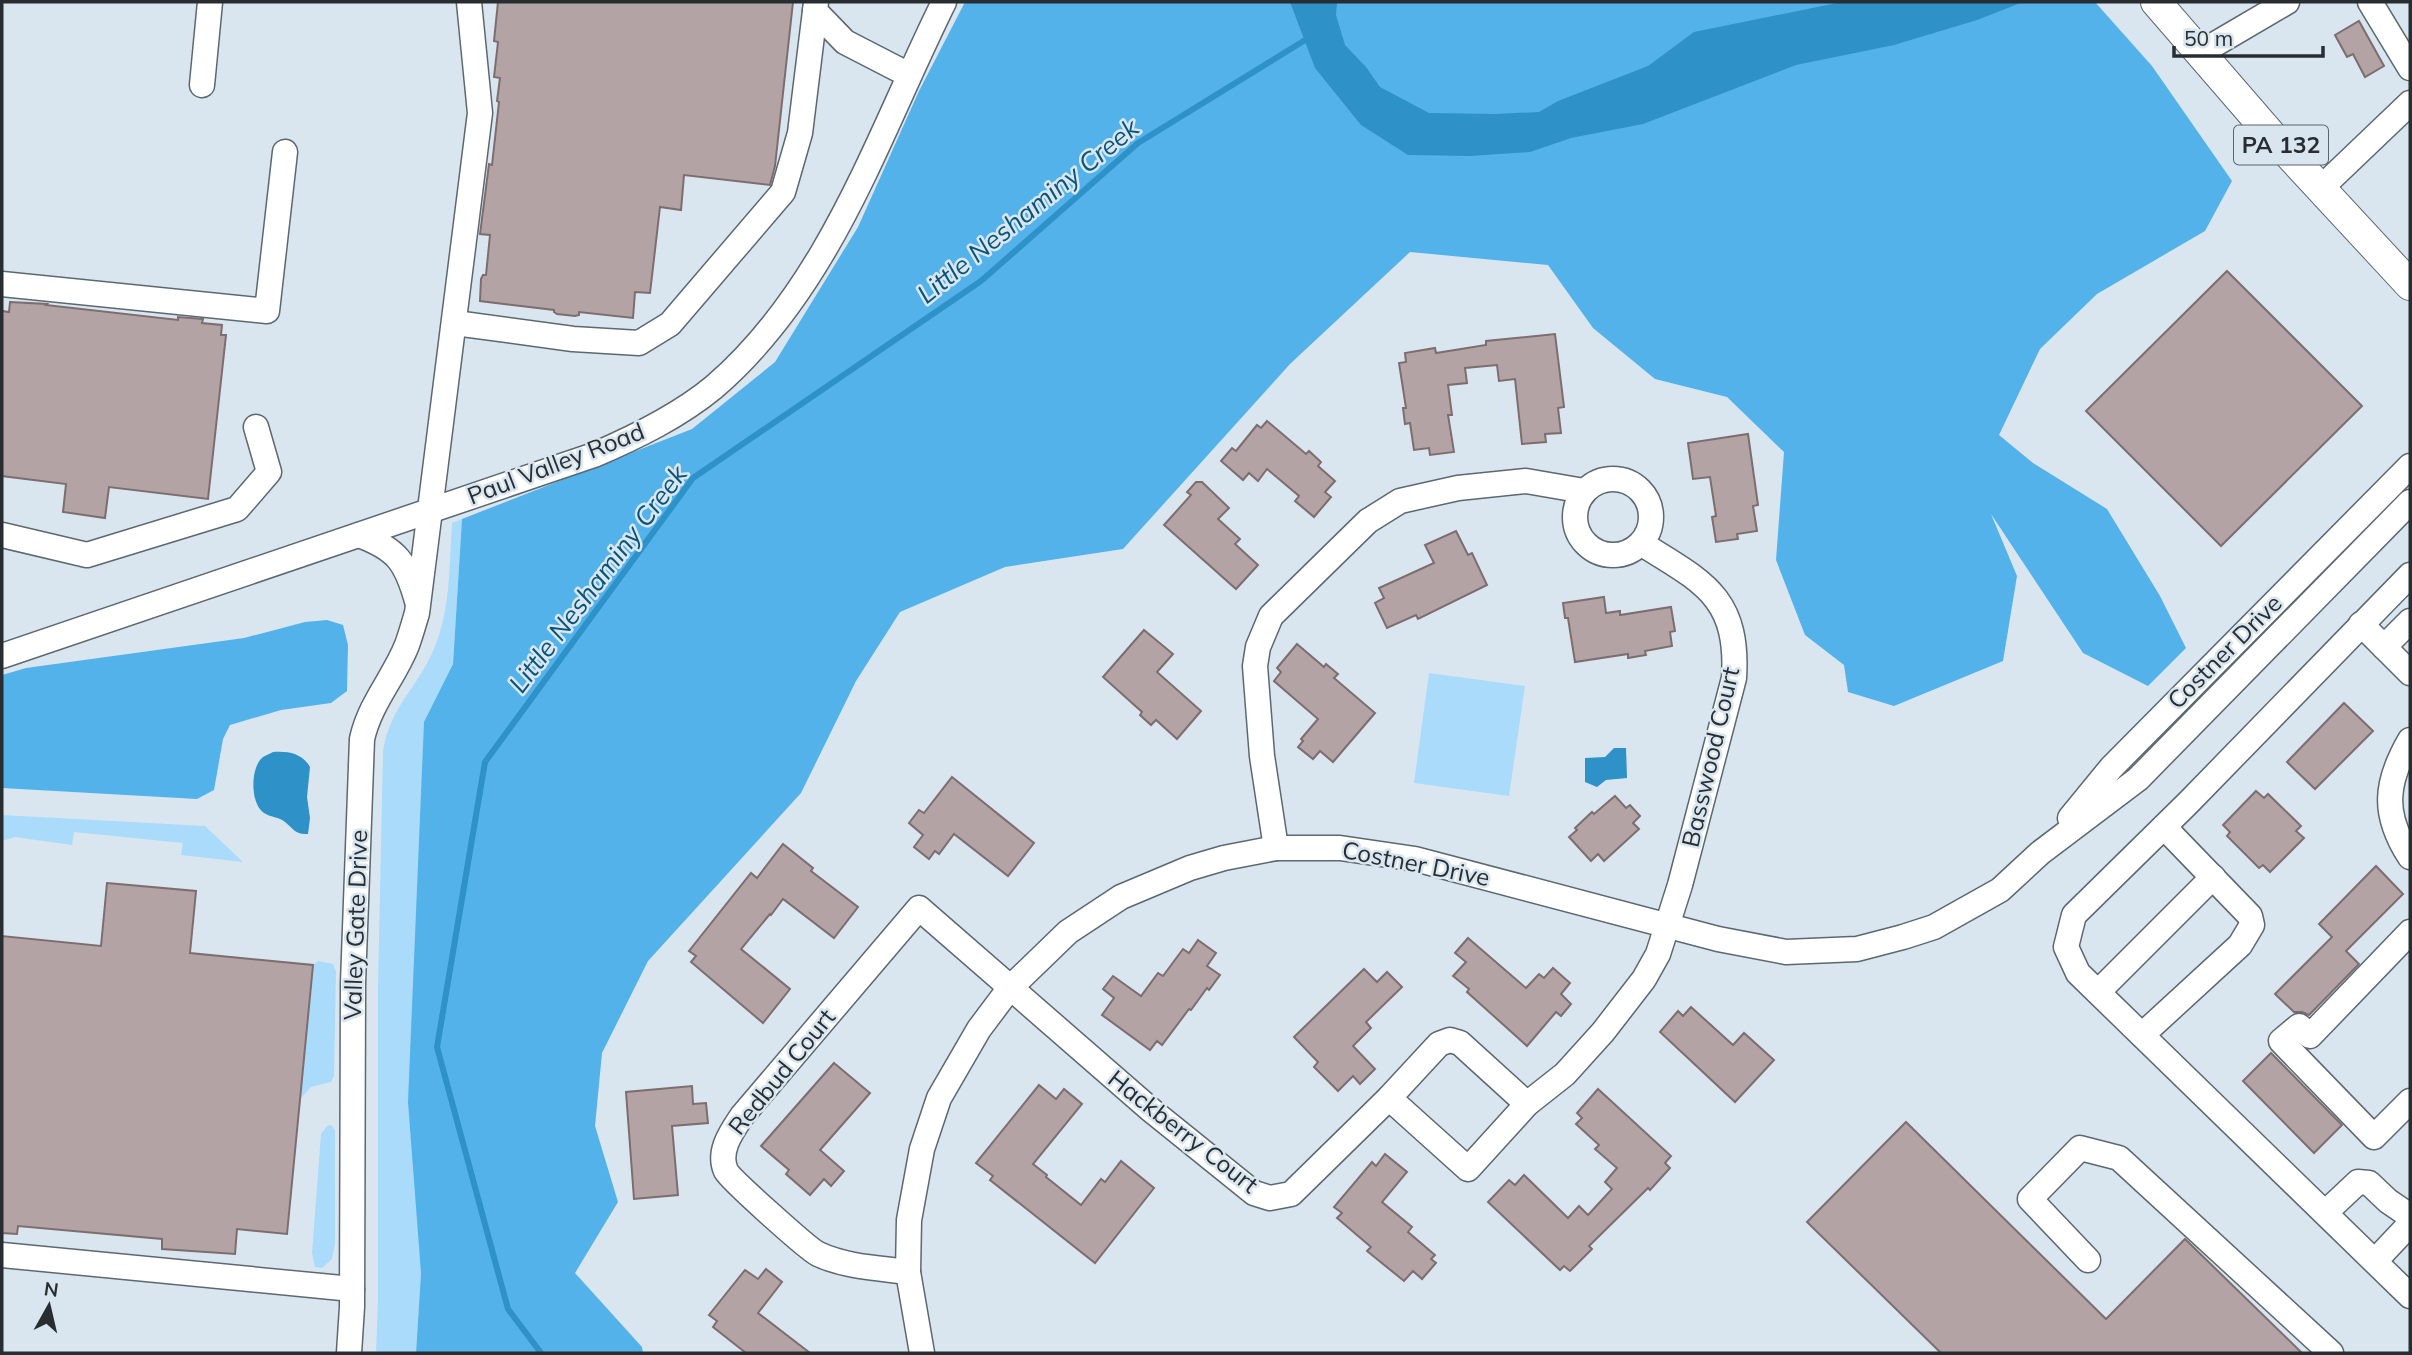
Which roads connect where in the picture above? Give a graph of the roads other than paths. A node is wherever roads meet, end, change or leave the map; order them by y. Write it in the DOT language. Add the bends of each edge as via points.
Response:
graph roads {
  1 [pos="210,2"];
  2 [pos="469,2"];
  3 [pos="944,2"];
  4 [pos="2156,2"];
  5 [pos="2287,2"];
  6 [pos="2370,2"];
  7 [pos="816,6"];
  8 [pos="2200,53"];
  9 [pos="2410,68"];
  10 [pos="909,75"];
  11 [pos="202,85"];
  12 [pos="2410,103"];
  13 [pos="285,152"];
  14 [pos="2320,188"];
  15 [pos="2,284"];
  16 [pos="2410,285"];
  17 [pos="454,323"];
  18 [pos="256,427"];
  19 [pos="2410,466"];
  20 [pos="1584,491"];
  21 [pos="2410,502"];
  22 [pos="431,511"];
  23 [pos="2,535"];
  24 [pos="359,535"];
  25 [pos="1642,544"];
  26 [pos="2410,575"];
  27 [pos="418,603"];
  28 [pos="2410,621"];
  29 [pos="2361,624"];
  30 [pos="2384,647"];
  31 [pos="3,653"];
  32 [pos="2410,673"];
  33 [pos="2410,740"];
  34 [pos="2164,827"];
  35 [pos="2048,846"];
  36 [pos="1276,848"];
  37 [pos="2410,857"];
  38 [pos="2213,877"];
  39 [pos="1667,926"];
  40 [pos="2410,932"];
  41 [pos="1009,989"];
  42 [pos="2098,992"];
  43 [pos="2142,1035"];
  44 [pos="1389,1098"];
  45 [pos="2410,1101"];
  46 [pos="1527,1104"];
  47 [pos="2326,1212"];
  48 [pos="2408,1229"];
  49 [pos="2,1255"];
  50 [pos="2088,1260"];
  51 [pos="2376,1260"];
  52 [pos="908,1272"];
  53 [pos="352,1289"];
  54 [pos="2410,1296"];
  55 [pos="349,1353"];
  56 [pos="922,1353"];
  57 [pos="2331,1353"];
  1 -- 11 [label="street"];
  2 -- 17 [label="street, Valley Gate Drive" via="480,113"];
  3 -- 10 [label="street, Paul Valley Road"];
  4 -- 8 [label="main road, PA 132"];
  5 -- 8 [label="street"];
  6 -- 9 [label="street"];
  7 -- 10 [label="street" via="845,42"];
  7 -- 17 [label="street" via="800,133 783,192 670,324 639,343"];
  8 -- 14 [label="main road, PA 132"];
  10 -- 22 [label="street, Paul Valley Road" via="809,277 770,330 712,388 637,437"];
  12 -- 14 [label="street"];
  13 -- 15 [label="street" via="267,311"];
  14 -- 16 [label="main road, PA 132"];
  17 -- 22 [label="street, Valley Gate Drive"];
  18 -- 23 [label="street" via="269,472 237,509 87,555"];
  19 -- 35 [label="street, Costner Drive" via="2111,768"];
  20 -- 25 [label="street" via="1575,506 1574,523 1581,539 1594,551 1610,556 1627,554"];
  20 -- 25 [label="street" via="1598,481 1616,478 1639,489 1652,511"];
  20 -- 36 [label="street" via="1527,481 1458,488 1400,501 1368,521 1271,616 1255,666"];
  21 -- 35 [label="street, Costner Drive" via="2138,779"];
  22 -- 24 [label="street, Paul Valley Road"];
  22 -- 27 [label="street, Valley Gate Drive"];
  24 -- 27 [label="street" via="382,544 398,558"];
  24 -- 31 [label="street, Paul Valley Road"];
  25 -- 39 [label="street, Basswood Court" via="1692,575 1720,600 1735,652 1734,678"];
  26 -- 29 [label="street"];
  27 -- 53 [label="street, Valley Gate Drive" via="407,646 375,701 362,740 353,983"];
  28 -- 30 [label="street"];
  29 -- 30 [label="street"];
  29 -- 34 [label="street"];
  30 -- 32 [label="street"];
  33 -- 37 [label="street" via="2389,791 2390,814"];
  34 -- 38 [label="street"];
  34 -- 42 [label="street" via="2074,915 2066,947 2078,973"];
  35 -- 39 [label="street, Costner Drive" via="2000,890 1946,921 1857,949 1786,952"];
  36 -- 39 [label="street, Costner Drive" via="1340,848 1415,859"];
  36 -- 41 [label="street, Costner Drive" via="1190,867 1121,897 1068,932"];
  38 -- 42 [label="street"];
  38 -- 43 [label="street" via="2250,916 2252,925 2240,945"];
  39 -- 46 [label="street, Basswood Court" via="1644,979 1603,1032 1565,1074"];
  40 -- 45 [label="street" via="2310,1036 2299,1026 2281,1041 2374,1137"];
  41 -- 44 [label="street, Hackberry Court" via="1254,1193 1270,1198 1291,1194"];
  41 -- 52 [label="street, Costner Drive" via="958,1062 929,1123 913,1190"];
  41 -- 52 [label="street, Redbud Court" via="919,908 726,1140 726,1170 816,1253 842,1263"];
  42 -- 43 [label="street"];
  43 -- 47 [label="street"];
  44 -- 46 [label="street, Hackberry Court" via="1439,1044 1450,1040 1460,1043"];
  44 -- 46 [label="street, Basswood Court" via="1468,1169"];
  47 -- 48 [label="street" via="2358,1182 2370,1183"];
  47 -- 51 [label="street"];
  48 -- 51 [label="street"];
  49 -- 53 [label="street"];
  50 -- 57 [label="street" via="2030,1199 2080,1147 2119,1158"];
  51 -- 54 [label="street"];
  52 -- 56 [label="street, Costner Drive"];
  53 -- 55 [label="street, Valley Gate Drive"];
}
